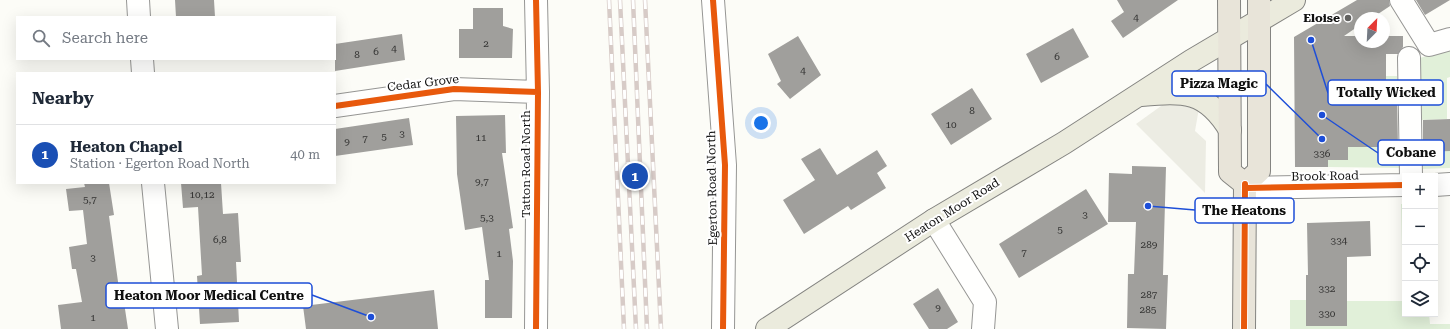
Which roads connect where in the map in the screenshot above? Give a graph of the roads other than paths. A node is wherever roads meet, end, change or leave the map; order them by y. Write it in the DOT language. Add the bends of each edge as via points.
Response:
graph roads {
  1 [pos="138,0"];
  2 [pos="536,0"];
  3 [pos="713,0"];
  4 [pos="1229,0"];
  5 [pos="1259,0"];
  6 [pos="1294,0"];
  7 [pos="1401,0"];
  8 [pos="139,16"];
  9 [pos="1260,21"];
  10 [pos="1229,38"];
  11 [pos="1450,39"];
  12 [pos="1409,58"];
  13 [pos="142,60"];
  14 [pos="143,72"];
  15 [pos="538,92"];
  16 [pos="1139,95"];
  17 [pos="336,106"];
  18 [pos="1230,130"];
  19 [pos="1411,173"];
  20 [pos="152,184"];
  21 [pos="1450,184"];
  22 [pos="1402,185"];
  23 [pos="1438,185"];
  24 [pos="1245,186"];
  25 [pos="934,220"];
  26 [pos="167,329"];
  27 [pos="536,329"];
  28 [pos="722,329"];
  29 [pos="766,329"];
  30 [pos="983,329"];
  31 [pos="1244,329"];
  1 -- 8 [label="street"];
  2 -- 15 [label="street, Tatton Road North"];
  3 -- 28 [label="street, Egerton Road North" via="725,165"];
  4 -- 10 [label="highway"];
  5 -- 9 [label="highway"];
  6 -- 9 [label="main road, Heaton Moor Road"];
  7 -- 11 [label="street" via="1429,45"];
  9 -- 10 [label="main road, Heaton Moor Road"];
  9 -- 24 [label="highway" via="1259,171"];
  10 -- 16 [label="main road, Heaton Moor Road"];
  10 -- 18 [label="highway"];
  12 -- 19 [label="street"];
  13 -- 14 [label="street"];
  15 -- 17 [label="street, Cedar Grove" via="454,89"];
  15 -- 27 [label="street, Tatton Road North"];
  16 -- 18 [label="main road, Heaton Moor Road" via="1182,93 1197,97 1220,113"];
  16 -- 25 [label="main road, Heaton Moor Road"];
  18 -- 24 [label="highway" via="1230,172"];
  20 -- 26 [label="street"];
  21 -- 23 [label="street"];
  22 -- 24 [label="street, Brook Road"];
  24 -- 31 [label="highway"];
  25 -- 29 [label="main road, Heaton Moor Road"];
  25 -- 30 [label="street" via="984,302"];
}
